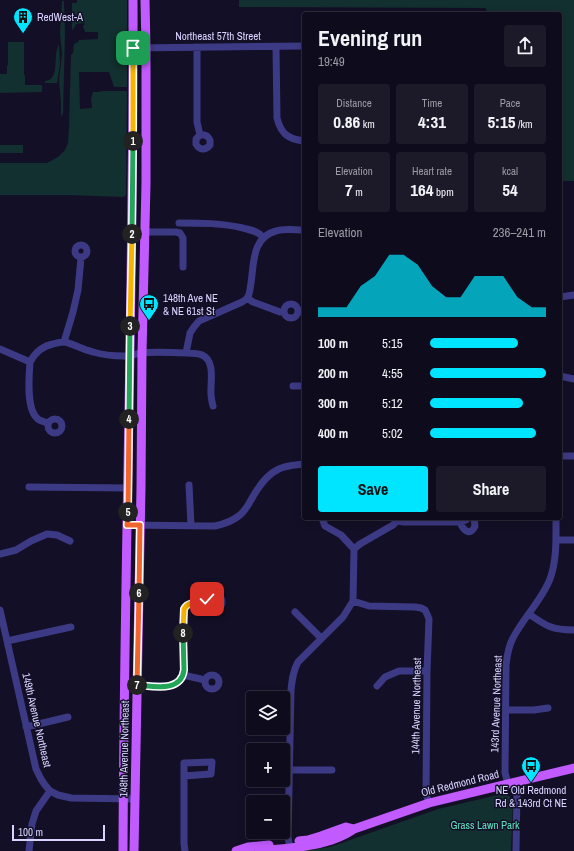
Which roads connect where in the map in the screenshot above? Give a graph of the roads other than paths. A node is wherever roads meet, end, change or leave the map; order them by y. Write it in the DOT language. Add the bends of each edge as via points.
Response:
graph roads {
  1 [pos="133,0"];
  2 [pos="145,0"];
  3 [pos="302,46"];
  4 [pos="197,47"];
  5 [pos="276,47"];
  6 [pos="133,48"];
  7 [pos="146,48"];
  8 [pos="200,135"];
  9 [pos="302,141"];
  10 [pos="179,223"];
  11 [pos="302,230"];
  12 [pos="145,232"];
  13 [pos="263,237"];
  14 [pos="81,258"];
  15 [pos="183,267"];
  16 [pos="574,295"];
  17 [pos="562,297"];
  18 [pos="247,298"];
  19 [pos="284,311"];
  20 [pos="64,342"];
  21 [pos="0,349"];
  22 [pos="142,353"];
  23 [pos="186,353"];
  24 [pos="130,356"];
  25 [pos="30,362"];
  26 [pos="562,376"];
  27 [pos="574,379"];
  28 [pos="293,386"];
  29 [pos="302,386"];
  30 [pos="213,406"];
  31 [pos="48,423"];
  32 [pos="562,456"];
  33 [pos="574,456"];
  34 [pos="302,464"];
  35 [pos="189,485"];
  36 [pos="29,487"];
  37 [pos="128,488"];
  38 [pos="323,520"];
  39 [pos="396,520"];
  40 [pos="399,520"];
  41 [pos="446,520"];
  42 [pos="467,520"];
  43 [pos="468,520"];
  44 [pos="556,520"];
  45 [pos="127,525"];
  46 [pos="140,525"];
  47 [pos="191,525"];
  48 [pos="556,540"];
  49 [pos="574,540"];
  50 [pos="70,541"];
  51 [pos="354,549"];
  52 [pos="0,554"];
  53 [pos="354,601"];
  54 [pos="206,602"];
  55 [pos="0,610"];
  56 [pos="295,612"];
  57 [pos="529,614"];
  58 [pos="71,627"];
  59 [pos="574,630"];
  60 [pos="321,638"];
  61 [pos="8,641"];
  62 [pos="427,671"];
  63 [pos="183,675"];
  64 [pos="205,680"];
  65 [pos="124,685"];
  66 [pos="137,685"];
  67 [pos="378,686"];
  68 [pos="548,708"];
  69 [pos="506,710"];
  70 [pos="68,717"];
  71 [pos="26,727"];
  72 [pos="574,768"];
  73 [pos="290,770"];
  74 [pos="332,770"];
  75 [pos="184,776"];
  76 [pos="511,783"];
  77 [pos="290,787"];
  78 [pos="50,791"];
  79 [pos="123,798"];
  80 [pos="135,798"];
  81 [pos="429,802"];
  82 [pos="289,846"];
  83 [pos="28,851"];
  84 [pos="123,851"];
  85 [pos="134,851"];
  86 [pos="185,851"];
  87 [pos="236,851"];
  88 [pos="260,851"];
  89 [pos="516,851"];
  1 -- 6 [label="main road, 148th Avenue Northeast"];
  2 -- 7 [label="main road, 148th Avenue Northeast"];
  3 -- 5 [label="street, Northeast 57th Street"];
  4 -- 5 [label="street, Northeast 57th Street"];
  4 -- 7 [label="street, Northeast 57th Street"];
  4 -- 8 [label="street"];
  5 -- 9 [label="street" via="279,127 294,140"];
  6 -- 7 [label="street, Northeast 57th Street"];
  6 -- 24 [label="main road, 148th Avenue Northeast"];
  7 -- 12 [label="main road, 148th Avenue Northeast"];
  10 -- 13 [label="street" via="225,225 254,231"];
  11 -- 13 [label="street" via="277,230"];
  12 -- 15 [label="street" via="180,233 183,238"];
  12 -- 22 [label="main road, 148th Avenue Northeast"];
  13 -- 18 [label="street" via="255,253"];
  14 -- 20 [label="street" via="78,290"];
  16 -- 17 [label="street"];
  18 -- 19 [label="street" via="280,312"];
  18 -- 23 [label="street" via="199,321 190,333"];
  20 -- 24 [label="street" via="93,352"];
  20 -- 25 [label="street" via="44,347 34,354"];
  21 -- 25 [label="street"];
  22 -- 23 [label="street"];
  22 -- 24 [label="street"];
  22 -- 46 [label="main road, 148th Avenue Northeast"];
  23 -- 30 [label="street" via="202,354 211,365"];
  24 -- 37 [label="main road, 148th Avenue Northeast"];
  25 -- 31 [label="street" via="28,383 33,411 37,418"];
  26 -- 27 [label="street"];
  28 -- 29 [label="street"];
  32 -- 33 [label="street"];
  34 -- 47 [label="street" via="277,470 268,476 241,515 233,520 215,526"];
  35 -- 47 [label="street"];
  36 -- 37 [label="street"];
  37 -- 45 [label="main road, 148th Avenue Northeast"];
  38 -- 51 [label="street" via="325,526 341,535"];
  39 -- 51 [label="street" via="393,525"];
  40 -- 41 [label="street"];
  42 -- 43 [label="street" via="463,529 470,531 476,526"];
  44 -- 48 [label="street, 143rd Avenue Northeast"];
  45 -- 46 [label="street"];
  45 -- 65 [label="main road, 148th Avenue Northeast"];
  46 -- 47 [label="street"];
  46 -- 66 [label="main road, 148th Avenue Northeast"];
  48 -- 49 [label="street"];
  48 -- 57 [label="street, 143rd Avenue Northeast" via="550,578"];
  50 -- 52 [label="street" via="47,534 16,550"];
  51 -- 53 [label="street"];
  53 -- 60 [label="street" via="343,617"];
  53 -- 62 [label="street, 144th Avenue Northeast" via="369,606 415,607 425,610 429,619"];
  54 -- 63 [label="street" via="190,604 184,609"];
  55 -- 61 [label="street, 149th Avenue Northeast"];
  56 -- 60 [label="street"];
  57 -- 59 [label="street" via="557,630"];
  57 -- 69 [label="street, 143rd Avenue Northeast" via="512,639 508,651"];
  58 -- 61 [label="street"];
  60 -- 73 [label="street" via="294,669 291,690"];
  61 -- 71 [label="street, 149th Avenue Northeast"];
  62 -- 67 [label="street" via="399,671 385,677"];
  62 -- 81 [label="street, 144th Avenue Northeast" via="426,794"];
  63 -- 64 [label="street"];
  63 -- 66 [label="street" via="174,685"];
  65 -- 66 [label="street"];
  65 -- 79 [label="main road, 148th Avenue Northeast"];
  66 -- 80 [label="main road, 148th Avenue Northeast"];
  68 -- 69 [label="street"];
  69 -- 76 [label="street, 143rd Avenue Northeast" via="505,773"];
  70 -- 71 [label="street"];
  71 -- 78 [label="street, 149th Avenue Northeast" via="36,769"];
  72 -- 76 [label="main road, Old Redmond Road"];
  73 -- 74 [label="street"];
  75 -- 86 [label="street"];
  76 -- 81 [label="main road, Old Redmond Road"];
  76 -- 89 [label="street, 143rd Avenue Northeast" via="517,791"];
  77 -- 82 [label="street"];
  78 -- 79 [label="street" via="71,798"];
  78 -- 83 [label="street" via="36,811"];
  79 -- 80 [label="street"];
  79 -- 84 [label="main road, 148th Avenue Northeast"];
  80 -- 85 [label="main road, 148th Avenue Northeast"];
  81 -- 82 [label="main road, Old Redmond Road" via="354,829 346,828"];
  82 -- 87 [label="main road, Old Redmond Road" via="248,847"];
  82 -- 88 [label="main road, Old Redmond Road"];
}
